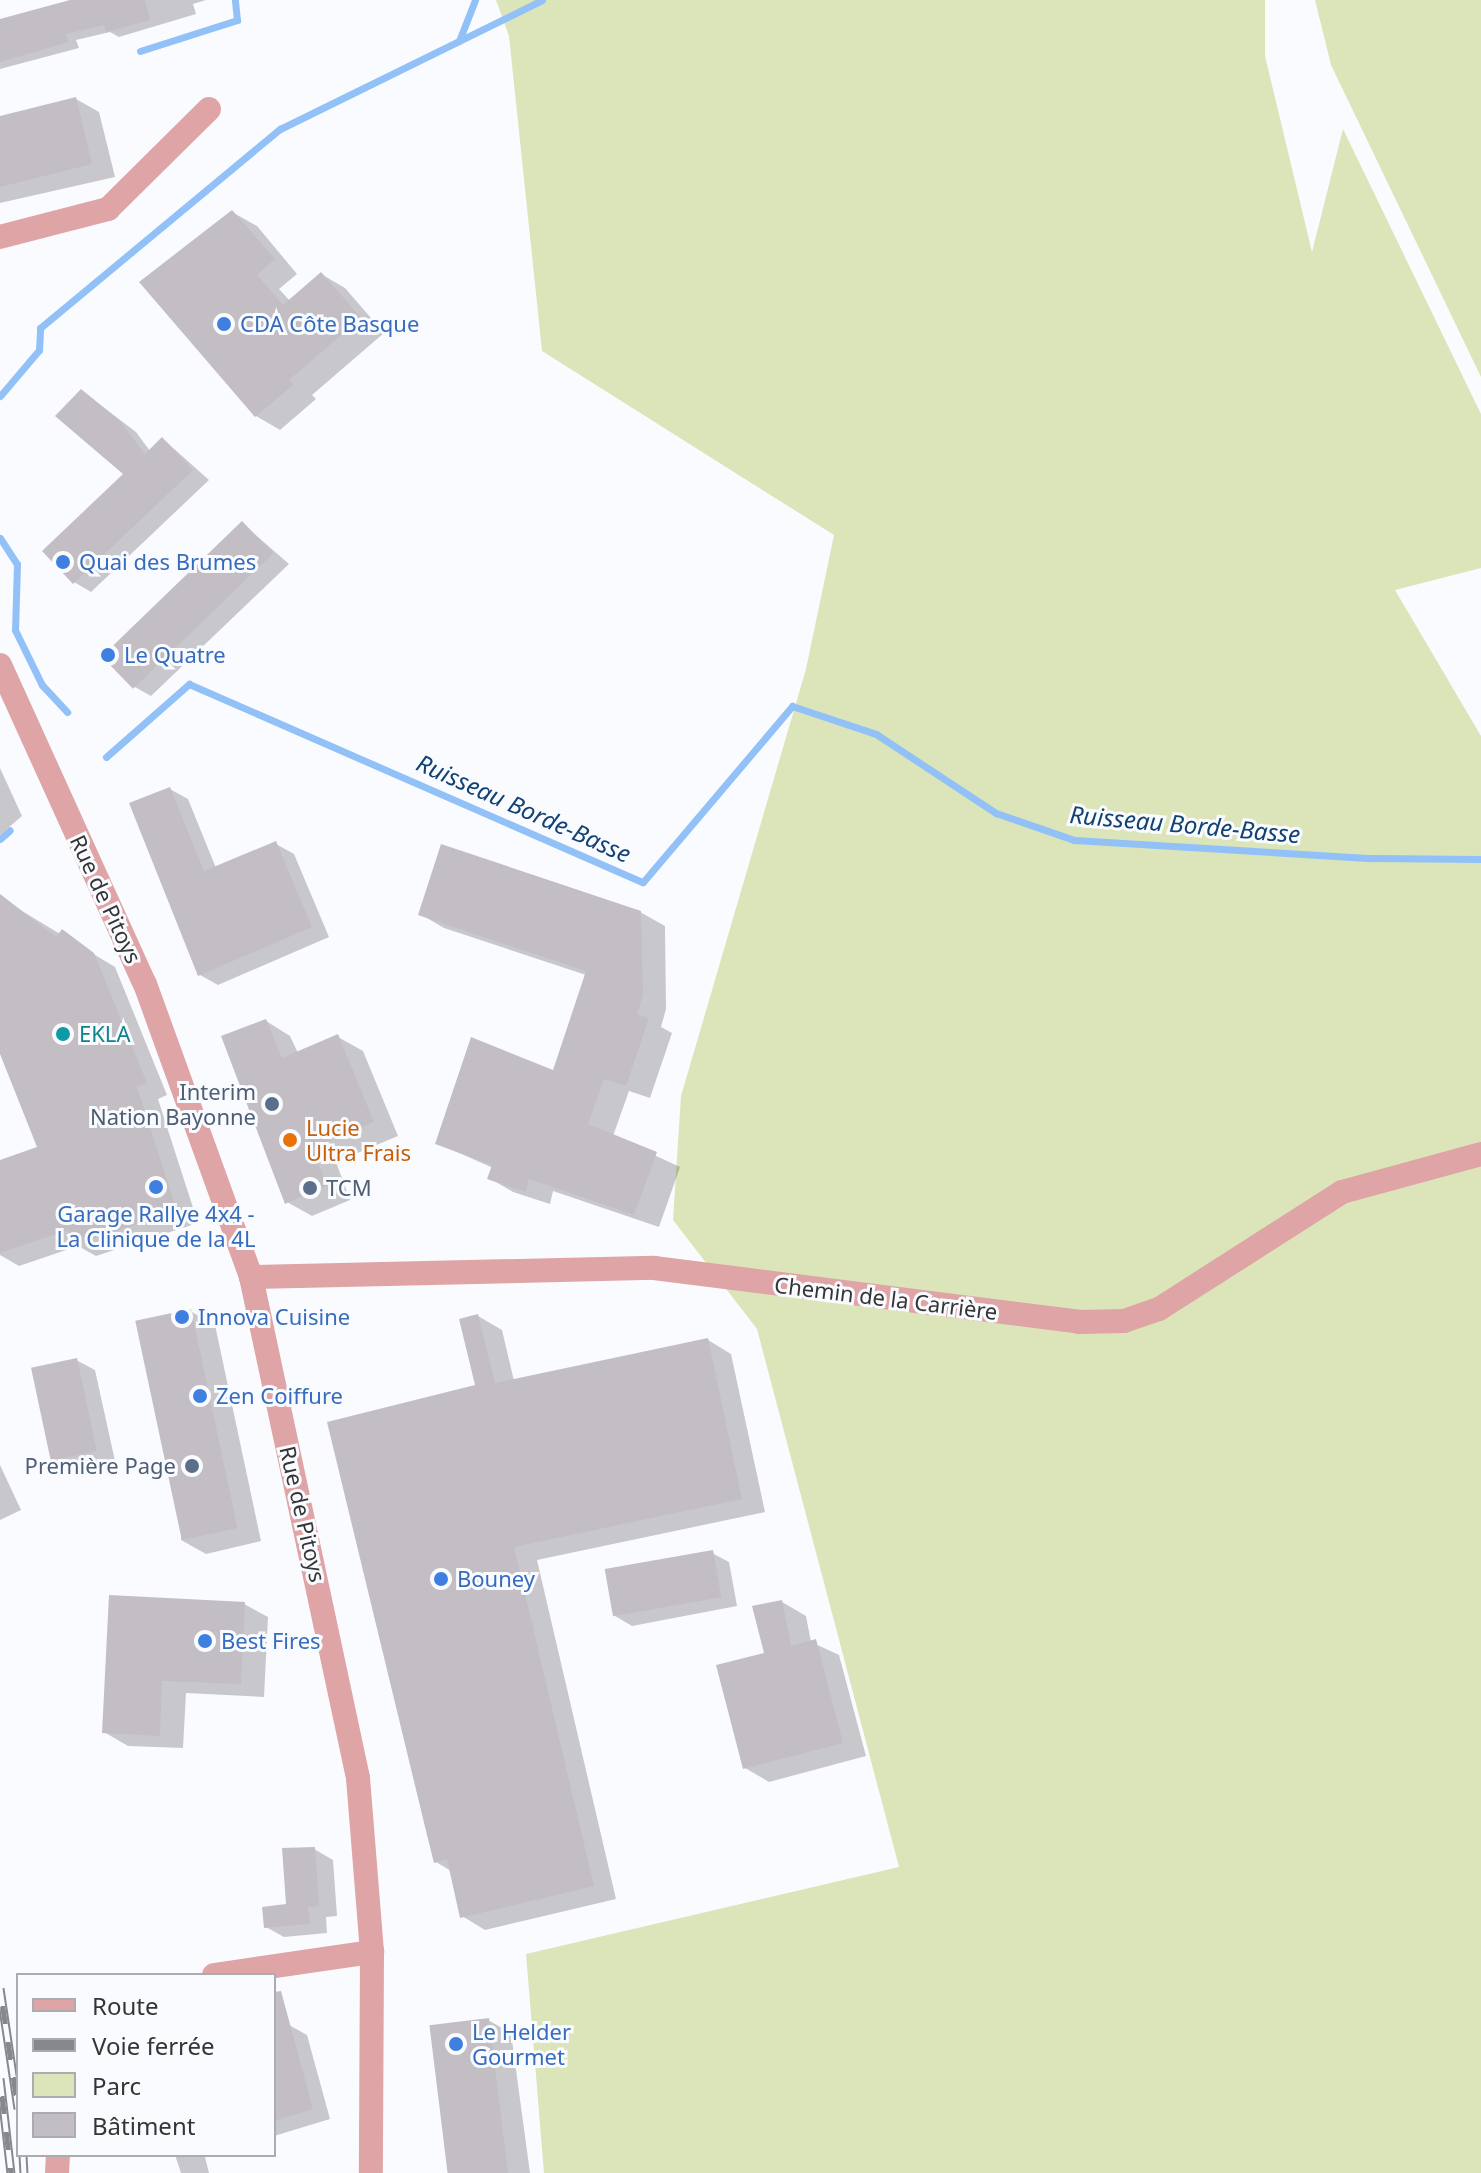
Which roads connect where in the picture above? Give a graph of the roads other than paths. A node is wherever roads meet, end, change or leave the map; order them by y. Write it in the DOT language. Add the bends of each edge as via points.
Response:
graph roads {
  1 [pos="209,109"];
  2 [pos="0,237"];
  3 [pos="0,665"];
  4 [pos="1481,1154"];
  5 [pos="251,1277"];
  6 [pos="372,1952"];
  7 [pos="228,1973"];
  8 [pos="371,2173"];
  1 -- 2 [label="street" via="108,209"];
  3 -- 5 [label="street, Rue de Pitoys" via="145,984"];
  4 -- 5 [label="street, Chemin de la Carrière" via="1342,1192 1159,1309 1124,1321 1079,1322 654,1268"];
  5 -- 6 [label="street, Rue de Pitoys" via="358,1778"];
  6 -- 7 [label="street"];
  6 -- 8 [label="street, Rue de Pitoys"];
}
